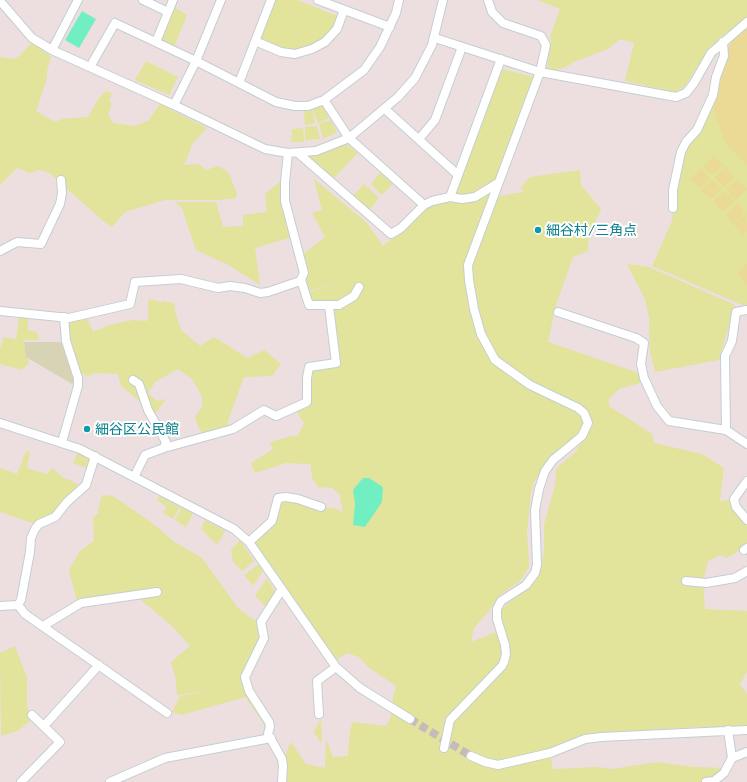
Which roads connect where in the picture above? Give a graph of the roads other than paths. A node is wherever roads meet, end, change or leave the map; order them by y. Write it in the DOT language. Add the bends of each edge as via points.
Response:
graph roads {
  1 [pos="78,0"];
  2 [pos="143,0"];
  3 [pos="173,0"];
  4 [pos="221,0"];
  5 [pos="271,0"];
  6 [pos="318,0"];
  7 [pos="399,0"];
  8 [pos="443,0"];
  9 [pos="488,0"];
  10 [pos="0,1"];
  11 [pos="344,10"];
  12 [pos="168,12"];
  13 [pos="747,22"];
  14 [pos="390,27"];
  15 [pos="435,38"];
  16 [pos="255,41"];
  17 [pos="156,42"];
  18 [pos="723,42"];
  19 [pos="462,47"];
  20 [pos="52,50"];
  21 [pos="501,60"];
  22 [pos="196,61"];
  23 [pos="90,67"];
  24 [pos="540,72"];
  25 [pos="239,82"];
  26 [pos="324,100"];
  27 [pos="174,104"];
  28 [pos="385,109"];
  29 [pos="349,138"];
  30 [pos="419,139"];
  31 [pos="288,153"];
  32 [pos="298,153"];
  33 [pos="458,175"];
  34 [pos="61,180"];
  35 [pos="498,183"];
  36 [pos="450,197"];
  37 [pos="424,205"];
  38 [pos="673,208"];
  39 [pos="0,251"];
  40 [pos="301,280"];
  41 [pos="359,287"];
  42 [pos="329,306"];
  43 [pos="747,310"];
  44 [pos="0,311"];
  45 [pos="558,312"];
  46 [pos="64,317"];
  47 [pos="133,380"];
  48 [pos="0,423"];
  49 [pos="726,430"];
  50 [pos="62,442"];
  51 [pos="747,444"];
  52 [pos="164,448"];
  53 [pos="95,456"];
  54 [pos="134,477"];
  55 [pos="747,481"];
  56 [pos="321,507"];
  57 [pos="747,520"];
  58 [pos="249,542"];
  59 [pos="747,571"];
  60 [pos="686,581"];
  61 [pos="282,589"];
  62 [pos="157,592"];
  63 [pos="18,605"];
  64 [pos="0,606"];
  65 [pos="43,626"];
  66 [pos="99,665"];
  67 [pos="336,667"];
  68 [pos="167,713"];
  69 [pos="32,714"];
  70 [pos="319,714"];
  71 [pos="410,719"];
  72 [pos="44,726"];
  73 [pos="728,730"];
  74 [pos="747,730"];
  75 [pos="271,738"];
  76 [pos="444,748"];
  77 [pos="747,752"];
  78 [pos="471,756"];
  79 [pos="732,758"];
  80 [pos="24,781"];
  81 [pos="110,782"];
  82 [pos="282,782"];
  83 [pos="706,782"];
  1 -- 20 [label="street"];
  2 -- 12 [label="street"];
  3 -- 12 [label="street"];
  4 -- 22 [label="street"];
  5 -- 16 [label="street"];
  6 -- 11 [label="street"];
  7 -- 14 [label="street"];
  8 -- 15 [label="street"];
  9 -- 24 [label="street" via="492,12 503,23 541,36 546,45"];
  10 -- 20 [label="street" via="32,38"];
  11 -- 14 [label="street"];
  11 -- 16 [label="street" via="337,29 325,42 312,49 295,54 281,52"];
  12 -- 17 [label="street"];
  13 -- 18 [label="street"];
  14 -- 26 [label="street" via="364,70"];
  15 -- 19 [label="street"];
  15 -- 28 [label="street" via="415,78"];
  16 -- 25 [label="street"];
  17 -- 22 [label="street"];
  17 -- 23 [label="street" via="115,23"];
  18 -- 24 [label="street" via="711,53 686,93 676,97"];
  18 -- 38 [label="street" via="724,56 713,95 696,130 681,152 673,190"];
  19 -- 21 [label="street"];
  19 -- 30 [label="street" via="435,120"];
  20 -- 23 [label="street"];
  21 -- 24 [label="street"];
  21 -- 33 [label="street"];
  22 -- 25 [label="street"];
  22 -- 27 [label="street"];
  23 -- 27 [label="street"];
  24 -- 35 [label="street"];
  25 -- 26 [label="street" via="276,102 308,106"];
  26 -- 29 [label="street"];
  27 -- 31 [label="street" via="265,149"];
  28 -- 29 [label="street"];
  28 -- 30 [label="street"];
  29 -- 32 [label="street" via="316,151"];
  29 -- 37 [label="street"];
  30 -- 33 [label="street"];
  31 -- 32 [label="street"];
  31 -- 40 [label="street" via="284,182 285,201 304,273"];
  32 -- 37 [label="street" via="391,234 401,228"];
  33 -- 36 [label="street"];
  34 -- 39 [label="street" via="60,204 41,244 17,242"];
  35 -- 36 [label="street" via="475,197"];
  35 -- 76 [label="street" via="468,265 468,280 481,334 495,360 507,370 530,385 578,408 584,413 588,423 582,436 553,460 545,471 535,510 535,573 526,585 502,601 497,609 496,618 505,645 504,662 450,720"];
  36 -- 37 [label="street"];
  40 -- 42 [label="street" via="309,305"];
  40 -- 46 [label="street" via="268,292 230,286 218,288 181,279 135,282 130,304"];
  41 -- 42 [label="street" via="348,301"];
  42 -- 52 [label="street" via="336,363 310,367 307,378 307,402 276,416 264,410 233,429"];
  43 -- 49 [label="street" via="736,312 732,341 725,356"];
  44 -- 46 [label="street"];
  45 -- 49 [label="street" via="644,343 641,364 644,378 657,406 669,421"];
  46 -- 50 [label="street" via="66,341 78,378 78,386"];
  47 -- 52 [label="street" via="139,384 148,410 166,442"];
  48 -- 50 [label="street"];
  49 -- 51 [label="street"];
  50 -- 53 [label="street"];
  52 -- 54 [label="street" via="145,455"];
  53 -- 54 [label="street"];
  53 -- 63 [label="street" via="86,485 67,502 60,513 39,524 35,529"];
  54 -- 58 [label="street" via="234,529"];
  55 -- 57 [label="street" via="734,499 736,507"];
  56 -- 58 [label="street" via="298,499 278,498 272,521"];
  58 -- 61 [label="street"];
  59 -- 60 [label="street" via="735,578 706,583"];
  61 -- 67 [label="street"];
  61 -- 75 [label="street" via="261,622 264,638 245,677 249,691 268,718 268,734"];
  62 -- 65 [label="street" via="81,603"];
  63 -- 64 [label="street"];
  63 -- 65 [label="street" via="25,614"];
  65 -- 66 [label="street"];
  66 -- 68 [label="street"];
  66 -- 72 [label="street"];
  67 -- 70 [label="street" via="317,681"];
  67 -- 71 [label="street" via="360,688"];
  69 -- 72 [label="street"];
  72 -- 80 [label="street" via="60,742"];
  73 -- 74 [label="street"];
  73 -- 78 [label="street" via="585,739 550,753 498,765"];
  73 -- 79 [label="street"];
  75 -- 81 [label="street" via="165,758"];
  75 -- 82 [label="street" via="282,759"];
  77 -- 79 [label="street"];
  79 -- 83 [label="street" via="724,773 714,781"];
}
